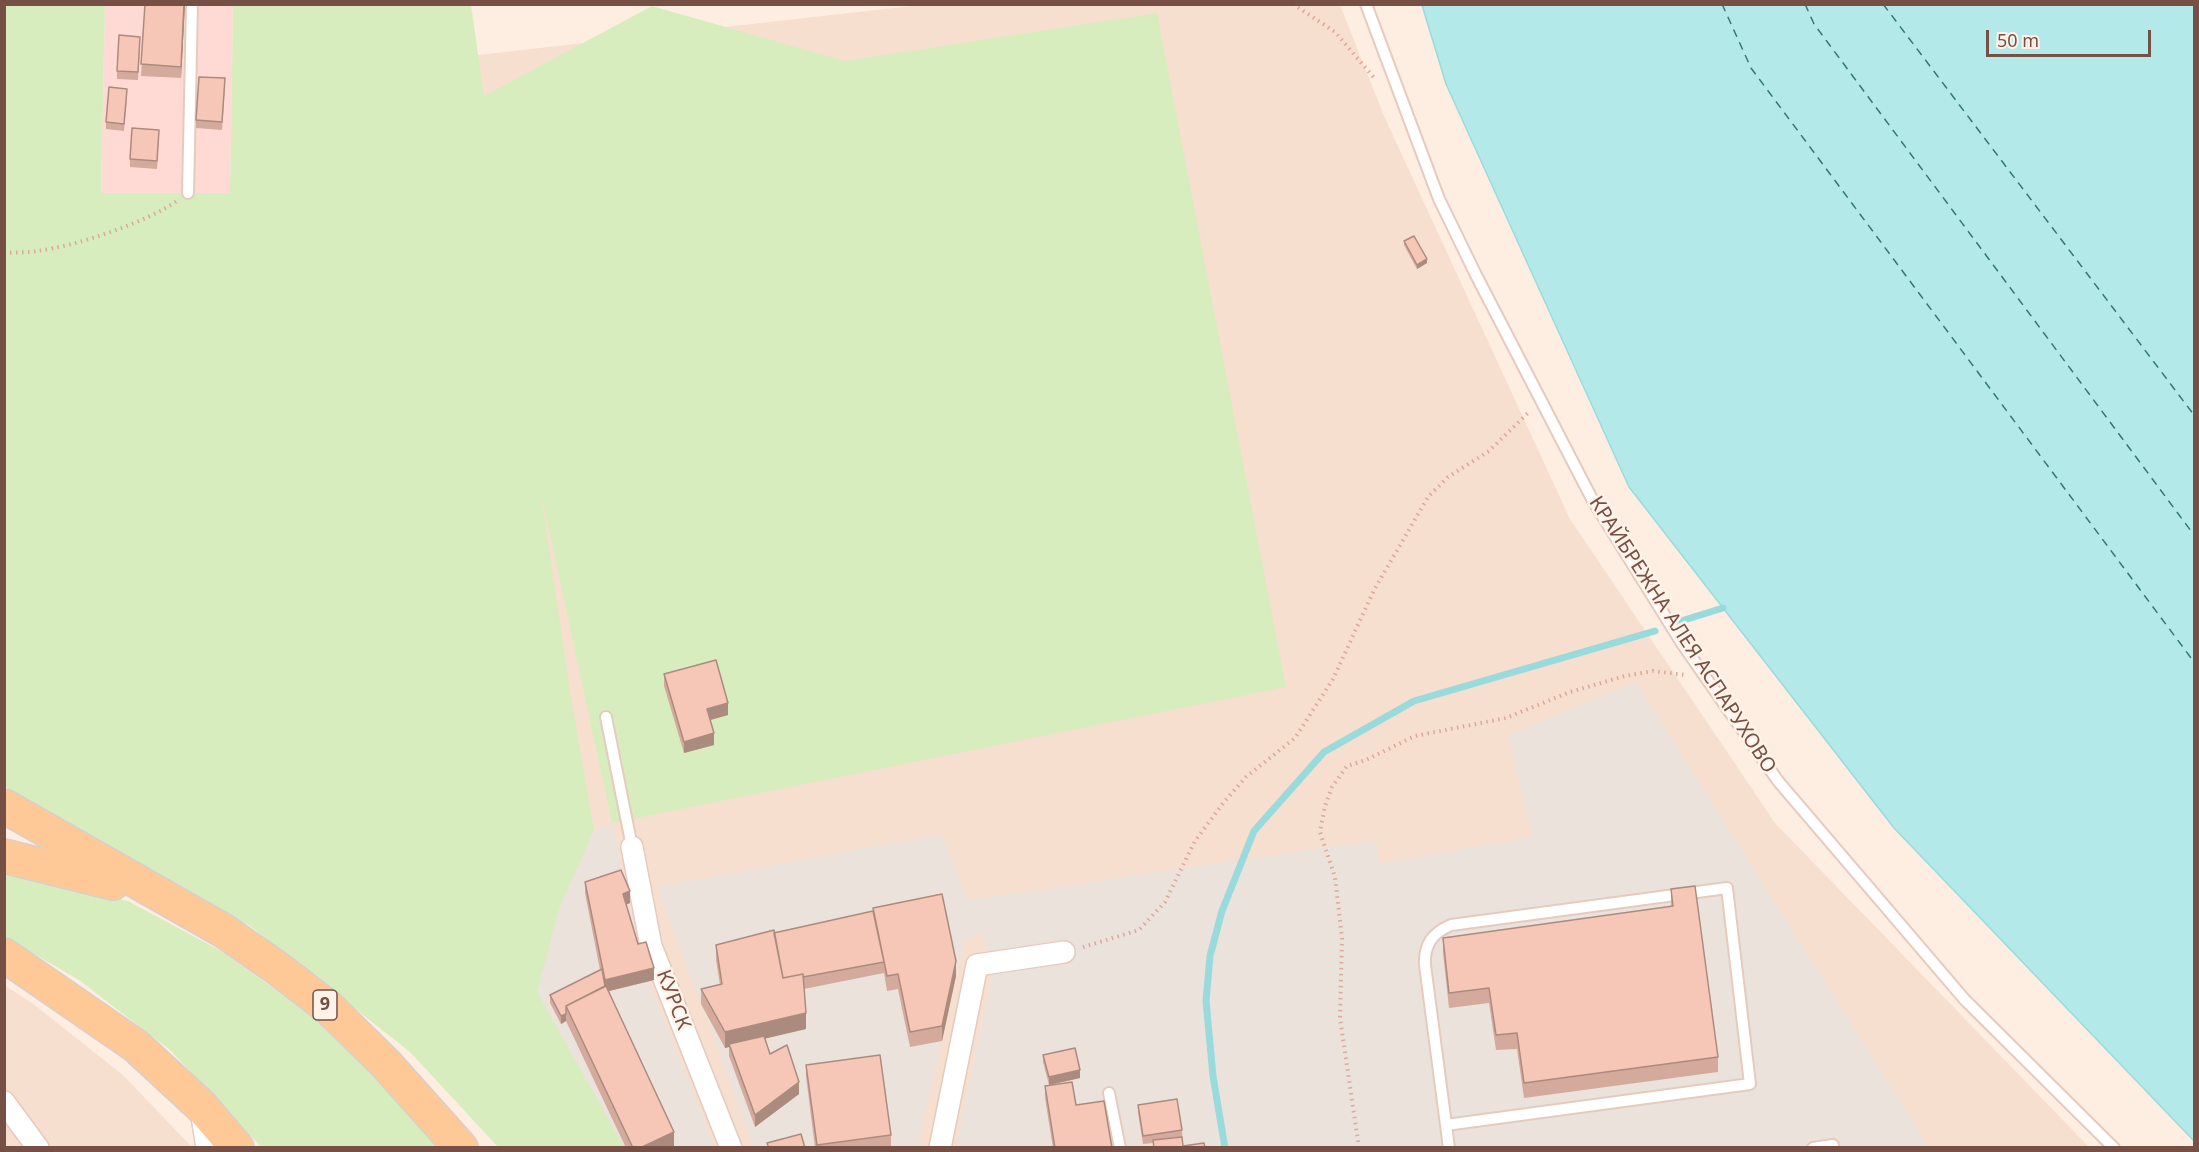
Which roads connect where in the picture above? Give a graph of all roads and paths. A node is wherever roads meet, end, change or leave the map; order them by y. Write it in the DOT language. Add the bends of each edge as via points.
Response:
graph roads {
  1 [pos="192,4"];
  2 [pos="1293,4"];
  3 [pos="1366,4"];
  4 [pos="1379,83"];
  5 [pos="188,193"];
  6 [pos="4,253"];
  7 [pos="1541,400"];
  8 [pos="1709,682"];
  9 [pos="606,717"];
  10 [pos="4,806"];
  11 [pos="632,847"];
  12 [pos="4,856"];
  13 [pos="161,896"];
  14 [pos="1064,952"];
  15 [pos="4,956"];
  16 [pos="1109,1093"];
  17 [pos="4,1102"];
  18 [pos="201,1106"];
  19 [pos="1446,1125"];
  20 [pos="1833,1145"];
  21 [pos="38,1148"];
  22 [pos="207,1148"];
  23 [pos="237,1148"];
  24 [pos="461,1148"];
  25 [pos="731,1148"];
  26 [pos="940,1148"];
  27 [pos="1120,1148"];
  28 [pos="1359,1148"];
  29 [pos="1449,1148"];
  30 [pos="1813,1148"];
  31 [pos="2114,1148"];
  1 -- 5 [label="lane"];
  2 -- 4 [label="path" via="1335,32"];
  3 -- 7 [label="lane, КРАЙБРЕЖНА АЛЕЯ АСПАРУХОВО" via="1439,199"];
  5 -- 6 [label="path" via="164,210 90,239 37,252"];
  7 -- 8 [label="lane, КРАЙБРЕЖНА АЛЕЯ АСПАРУХОВО" via="1592,499"];
  7 -- 14 [label="path" via="1489,451 1448,477 1428,497 1374,590 1333,679 1295,738 1245,777 1224,802 1195,841 1164,902 1139,930"];
  8 -- 28 [label="path" via="1653,671 1625,676 1570,692 1506,718 1415,736 1347,766 1324,806 1320,832 1335,877 1342,938 1340,1018"];
  8 -- 31 [label="lane, КРАЙБРЕЖНА АЛЕЯ АСПАРУХОВО" via="1778,782 1965,1000"];
  9 -- 11 [label="lane"];
  10 -- 13 [label="main road"];
  11 -- 25 [label="street, КУРСК" via="651,946"];
  12 -- 13 [label="main road, 9"];
  13 -- 24 [label="main road, 9" via="224,931 328,1007 386,1064"];
  14 -- 26 [label="street" via="976,965"];
  15 -- 18 [label="main road" via="136,1046"];
  16 -- 27 [label="lane"];
  17 -- 21 [label="street"];
  18 -- 22 [label="street"];
  18 -- 23 [label="main road"];
  19 -- 19 [label="lane" via="1424,955 1441,929 1727,888 1750,1084"];
  19 -- 29 [label="lane"];
  20 -- 30 [label="lane"];
}
